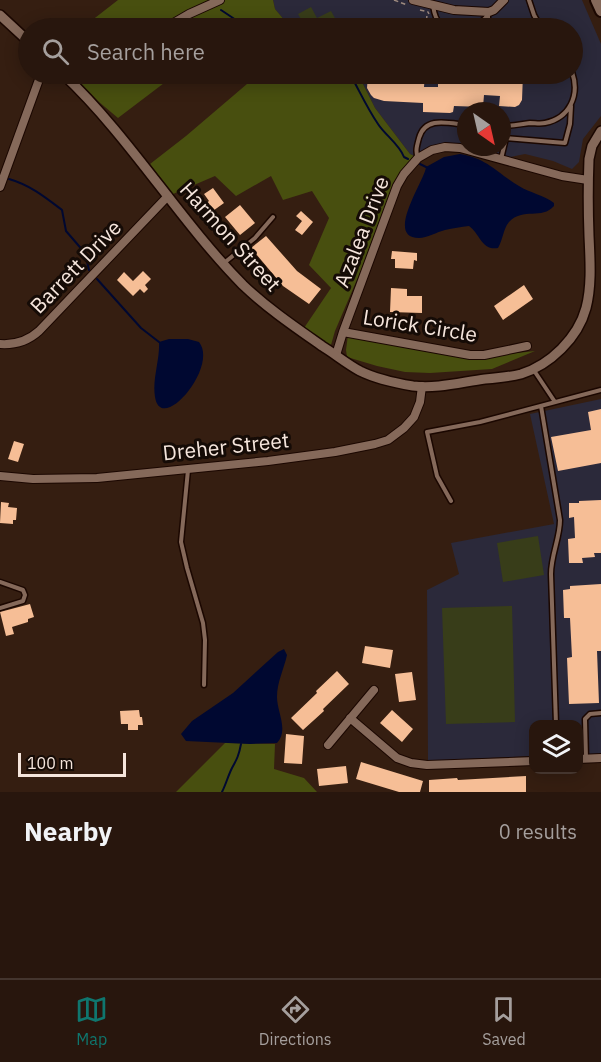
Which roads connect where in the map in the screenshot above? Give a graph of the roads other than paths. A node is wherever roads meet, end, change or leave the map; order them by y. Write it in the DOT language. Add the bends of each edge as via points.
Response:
graph roads {
  1 [pos="220,0"];
  2 [pos="413,0"];
  3 [pos="504,0"];
  4 [pos="529,0"];
  5 [pos="596,0"];
  6 [pos="430,9"];
  7 [pos="601,10"];
  8 [pos="489,13"];
  9 [pos="0,15"];
  10 [pos="183,18"];
  11 [pos="436,18"];
  12 [pos="486,18"];
  13 [pos="489,18"];
  14 [pos="536,18"];
  15 [pos="18,32"];
  16 [pos="37,84"];
  17 [pos="75,84"];
  18 [pos="575,84"];
  19 [pos="571,105"];
  20 [pos="457,124"];
  21 [pos="511,125"];
  22 [pos="601,131"];
  23 [pos="511,138"];
  24 [pos="502,156"];
  25 [pos="418,158"];
  26 [pos="501,159"];
  27 [pos="588,180"];
  28 [pos="0,187"];
  29 [pos="168,196"];
  30 [pos="273,218"];
  31 [pos="224,263"];
  32 [pos="343,332"];
  33 [pos="0,344"];
  34 [pos="527,346"];
  35 [pos="336,355"];
  36 [pos="533,369"];
  37 [pos="422,386"];
  38 [pos="601,390"];
  39 [pos="555,402"];
  40 [pos="541,406"];
  41 [pos="188,470"];
  42 [pos="0,476"];
  43 [pos="451,501"];
  44 [pos="0,582"];
  45 [pos="0,608"];
  46 [pos="204,685"];
  47 [pos="374,690"];
  48 [pos="601,713"];
  49 [pos="350,718"];
  50 [pos="556,720"];
  51 [pos="328,745"];
  52 [pos="583,746"];
  53 [pos="601,758"];
  54 [pos="583,759"];
  55 [pos="529,761"];
  1 -- 10 [label="street"];
  2 -- 6 [label="street"];
  3 -- 8 [label="street"];
  4 -- 14 [label="lane"];
  5 -- 7 [label="main road"];
  6 -- 8 [label="street"];
  6 -- 11 [label="lane"];
  8 -- 12 [label="lane"];
  8 -- 13 [label="lane"];
  9 -- 15 [label="street"];
  16 -- 28 [label="street"];
  17 -- 29 [label="street, Harmon Street"];
  18 -- 19 [label="lane"];
  19 -- 21 [label="lane" via="558,118"];
  19 -- 23 [label="lane" via="565,143"];
  20 -- 25 [label="lane" via="437,123 421,131"];
  22 -- 27 [label="street, Harmon Street" via="590,153"];
  24 -- 26 [label="lane"];
  25 -- 26 [label="street" via="445,147"];
  25 -- 32 [label="street, Azalea Drive" via="397,186"];
  26 -- 27 [label="street"];
  27 -- 36 [label="street, Harmon Street" via="589,276 585,310 564,346"];
  29 -- 31 [label="street, Harmon Street"];
  29 -- 33 [label="street, Barrett Drive" via="39,331 22,341"];
  30 -- 31 [label="lane"];
  31 -- 35 [label="street, Harmon Street" via="274,312"];
  32 -- 34 [label="street, Lorick Circle" via="470,355"];
  32 -- 35 [label="street, Azalea Drive"];
  35 -- 37 [label="street, Harmon Street" via="383,380"];
  36 -- 37 [label="street, Harmon Street" via="496,378"];
  36 -- 39 [label="lane"];
  37 -- 41 [label="street, Dreher Street" via="414,417 388,440 312,455"];
  38 -- 39 [label="lane"];
  39 -- 40 [label="lane"];
  40 -- 43 [label="lane" via="428,432 437,476"];
  40 -- 50 [label="lane" via="560,520 551,562"];
  41 -- 42 [label="street, Dreher Street" via="96,478"];
  41 -- 46 [label="lane" via="182,542 206,640"];
  44 -- 45 [label="lane" via="23,590 25,595 22,601"];
  47 -- 49 [label="street"];
  48 -- 52 [label="lane" via="590,714 585,720"];
  49 -- 51 [label="street"];
  49 -- 55 [label="street" via="398,758 411,764"];
  53 -- 54 [label="street"];
}
